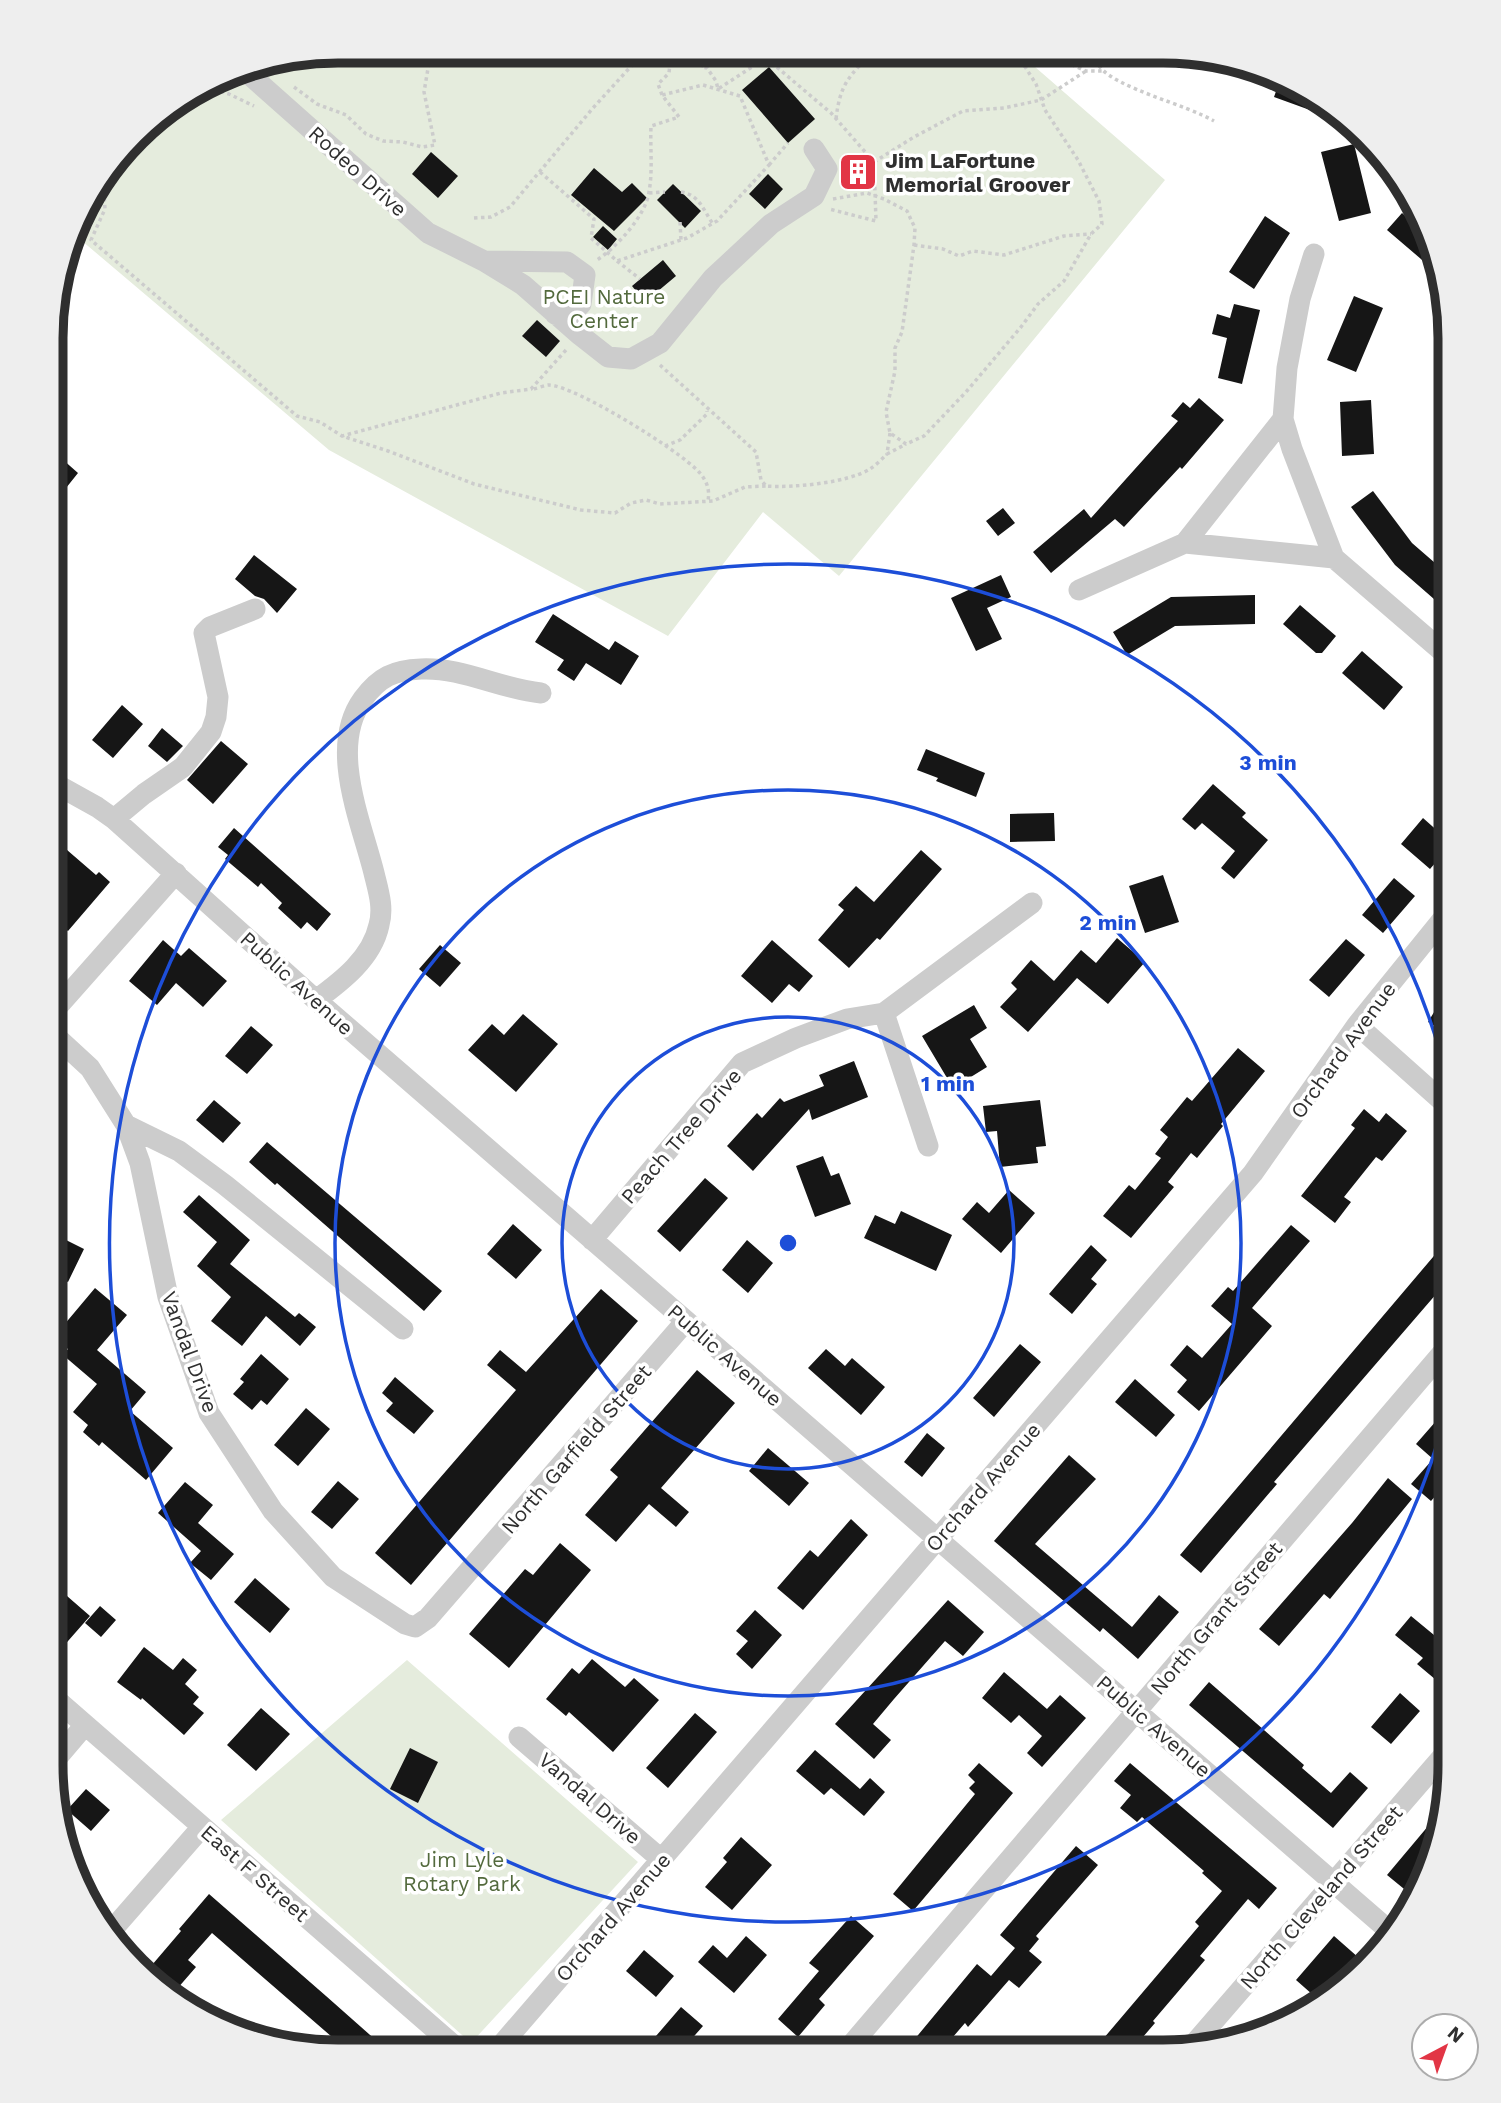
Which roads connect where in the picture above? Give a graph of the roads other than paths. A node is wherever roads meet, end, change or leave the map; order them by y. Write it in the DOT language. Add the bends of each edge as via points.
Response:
graph roads {
  1 [pos="253,77"];
  2 [pos="814,149"];
  3 [pos="1314,254"];
  4 [pos="484,261"];
  5 [pos="555,314"];
  6 [pos="1283,419"];
  7 [pos="1185,543"];
  8 [pos="1334,558"];
  9 [pos="1079,590"];
  10 [pos="255,608"];
  11 [pos="1438,648"];
  12 [pos="541,692"];
  13 [pos="63,788"];
  14 [pos="114,819"];
  15 [pos="176,873"];
  16 [pos="1032,903"];
  17 [pos="1438,925"];
  18 [pos="316,1000"];
  19 [pos="63,1001"];
  20 [pos="884,1013"];
  21 [pos="1357,1025"];
  22 [pos="63,1042"];
  23 [pos="1438,1097"];
  24 [pos="126,1125"];
  25 [pos="929,1146"];
  26 [pos="592,1240"];
  27 [pos="687,1321"];
  28 [pos="403,1329"];
  29 [pos="1438,1358"];
  30 [pos="938,1539"];
  31 [pos="466,1576"];
  32 [pos="63,1706"];
  33 [pos="1136,1711"];
  34 [pos="85,1725"];
  35 [pos="519,1737"];
  36 [pos="63,1751"];
  37 [pos="1438,1762"];
  38 [pos="202,1827"];
  39 [pos="662,1860"];
  40 [pos="1334,1882"];
  41 [pos="115,1926"];
  42 [pos="1385,1927"];
  43 [pos="1199,2038"];
  44 [pos="447,2040"];
  45 [pos="507,2040"];
  46 [pos="855,2040"];
  1 -- 4 [label="street, Rodeo Drive" via="429,233"];
  2 -- 5 [label="street, Rodeo Drive" via="827,169 814,196 771,224 713,278 660,343 631,359 608,357"];
  3 -- 6 [label="street" via="1292,333"];
  4 -- 5 [label="street, Rodeo Drive" via="523,285"];
  4 -- 5 [label="street, Rodeo Drive" via="567,262 580,271 585,275 581,304 571,314"];
  6 -- 7 [label="street"];
  6 -- 8 [label="street"];
  7 -- 8 [label="street"];
  7 -- 9 [label="street"];
  8 -- 11 [label="street"];
  10 -- 14 [label="street" via="204,633 218,697 211,732 183,767"];
  12 -- 18 [label="street" via="447,670 421,669 382,678 354,711 347,744 352,794 382,904 380,924 374,941 347,977"];
  13 -- 14 [label="street, Public Avenue"];
  14 -- 15 [label="street, Public Avenue"];
  15 -- 18 [label="street, Public Avenue"];
  15 -- 19 [label="street"];
  16 -- 20 [label="street, Peach Tree Drive"];
  17 -- 21 [label="street, Orchard Avenue"];
  18 -- 26 [label="street, Public Avenue"];
  20 -- 25 [label="street"];
  20 -- 26 [label="street, Peach Tree Drive" via="847,1019 742,1063"];
  21 -- 23 [label="street"];
  21 -- 30 [label="street, Orchard Avenue" via="1253,1174"];
  22 -- 24 [label="street, Vandal Drive" via="90,1068"];
  24 -- 28 [label="street" via="180,1151"];
  24 -- 31 [label="street, Vandal Drive" via="140,1163 169,1297 209,1413 272,1511 333,1577 405,1624 415,1627 428,1618"];
  26 -- 27 [label="street, Public Avenue"];
  27 -- 30 [label="street, Public Avenue"];
  27 -- 31 [label="street, North Garfield Street"];
  29 -- 33 [label="street, North Grant Street"];
  30 -- 33 [label="street, Public Avenue"];
  30 -- 39 [label="street, Orchard Avenue"];
  32 -- 34 [label="street, East F Street"];
  33 -- 40 [label="street, Public Avenue"];
  33 -- 46 [label="street, North Grant Street"];
  34 -- 36 [label="street"];
  34 -- 38 [label="street, East F Street"];
  35 -- 39 [label="street, Vandal Drive"];
  37 -- 40 [label="street, North Cleveland Street"];
  38 -- 41 [label="street"];
  38 -- 44 [label="street, East F Street"];
  39 -- 45 [label="street, Orchard Avenue"];
  40 -- 42 [label="street, Public Avenue"];
  40 -- 43 [label="street, North Cleveland Street"];
}
